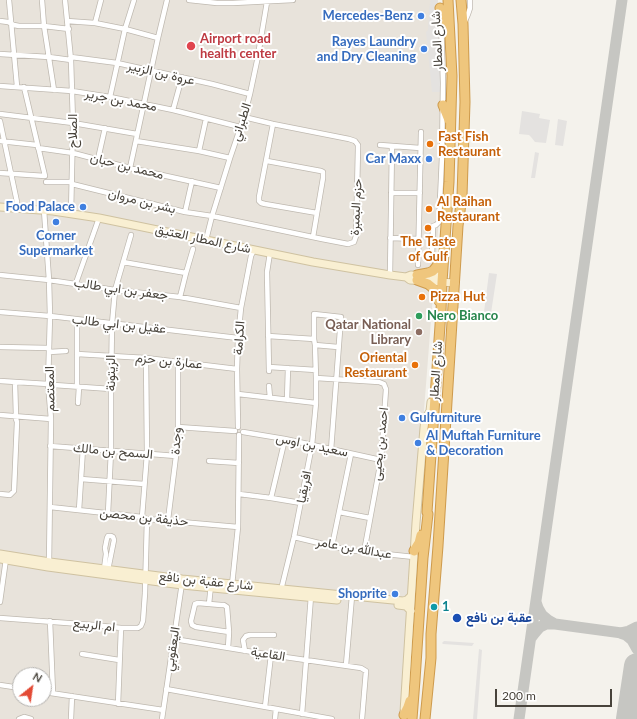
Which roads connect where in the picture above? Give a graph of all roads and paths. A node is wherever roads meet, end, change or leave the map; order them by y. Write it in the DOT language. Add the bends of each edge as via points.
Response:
graph roads {
  1 [pos="9,0"];
  2 [pos="42,0"];
  3 [pos="65,0"];
  4 [pos="101,0"];
  5 [pos="134,0"];
  6 [pos="167,0"];
  7 [pos="189,0"];
  8 [pos="293,0"];
  9 [pos="461,0"];
  10 [pos="470,0"];
  11 [pos="222,1"];
  12 [pos="267,2"];
  13 [pos="443,3"];
  14 [pos="0,21"];
  15 [pos="67,21"];
  16 [pos="95,23"];
  17 [pos="12,24"];
  18 [pos="463,24"];
  19 [pos="44,26"];
  20 [pos="68,29"];
  21 [pos="125,29"];
  22 [pos="158,38"];
  23 [pos="0,54"];
  24 [pos="14,55"];
  25 [pos="49,57"];
  26 [pos="71,59"];
  27 [pos="117,63"];
  28 [pos="151,70"];
  29 [pos="182,77"];
  30 [pos="0,86"];
  31 [pos="17,86"];
  32 [pos="24,87"];
  33 [pos="54,90"];
  34 [pos="72,91"];
  35 [pos="250,94"];
  36 [pos="110,97"];
  37 [pos="144,104"];
  38 [pos="443,105"];
  39 [pos="173,110"];
  40 [pos="0,114"];
  41 [pos="244,117"];
  42 [pos="31,118"];
  43 [pos="206,119"];
  44 [pos="0,121"];
  45 [pos="73,123"];
  46 [pos="273,124"];
  47 [pos="450,124"];
  48 [pos="240,127"];
  49 [pos="105,128"];
  50 [pos="421,132"];
  51 [pos="137,134"];
  52 [pos="136,141"];
  53 [pos="2,142"];
  54 [pos="380,145"];
  55 [pos="392,146"];
  56 [pos="38,147"];
  57 [pos="420,148"];
  58 [pos="199,151"];
  59 [pos="73,153"];
  60 [pos="230,158"];
  61 [pos="98,159"];
  62 [pos="267,161"];
  63 [pos="130,168"];
  64 [pos="0,173"];
  65 [pos="11,174"];
  66 [pos="46,182"];
  67 [pos="192,182"];
  68 [pos="449,182"];
  69 [pos="72,183"];
  70 [pos="221,188"];
  71 [pos="391,193"];
  72 [pos="420,193"];
  73 [pos="17,202"];
  74 [pos="0,207"];
  75 [pos="44,210"];
  76 [pos="185,212"];
  77 [pos="71,214"];
  78 [pos="317,214"];
  79 [pos="212,216"];
  80 [pos="99,218"];
  81 [pos="131,235"];
  82 [pos="313,237"];
  83 [pos="390,238"];
  84 [pos="419,239"];
  85 [pos="206,240"];
  86 [pos="193,249"];
  87 [pos="444,249"];
  88 [pos="254,250"];
  89 [pos="270,253"];
  90 [pos="432,256"];
  91 [pos="123,262"];
  92 [pos="456,272"];
  93 [pos="186,273"];
  94 [pos="417,274"];
  95 [pos="0,275"];
  96 [pos="390,275"];
  97 [pos="49,280"];
  98 [pos="447,281"];
  99 [pos="76,283"];
  100 [pos="115,290"];
  101 [pos="180,297"];
  102 [pos="241,308"];
  103 [pos="441,311"];
  104 [pos="0,312"];
  105 [pos="50,316"];
  106 [pos="77,320"];
  107 [pos="112,324"];
  108 [pos="268,336"];
  109 [pos="238,338"];
  110 [pos="314,339"];
  111 [pos="315,345"];
  112 [pos="338,347"];
  113 [pos="0,348"];
  114 [pos="49,350"];
  115 [pos="66,351"];
  116 [pos="77,354"];
  117 [pos="111,356"];
  118 [pos="146,358"];
  119 [pos="178,362"];
  120 [pos="288,368"];
  121 [pos="237,369"];
  122 [pos="316,370"];
  123 [pos="316,378"];
  124 [pos="336,380"];
  125 [pos="0,381"];
  126 [pos="15,382"];
  127 [pos="48,384"];
  128 [pos="54,384"];
  129 [pos="270,386"];
  130 [pos="78,387"];
  131 [pos="111,389"];
  132 [pos="436,391"];
  133 [pos="238,394"];
  134 [pos="270,398"];
  135 [pos="287,400"];
  136 [pos="78,403"];
  137 [pos="316,403"];
  138 [pos="0,415"];
  139 [pos="15,416"];
  140 [pos="51,419"];
  141 [pos="178,427"];
  142 [pos="237,429"];
  143 [pos="241,433"];
  144 [pos="285,439"];
  145 [pos="312,445"];
  146 [pos="50,446"];
  147 [pos="83,448"];
  148 [pos="331,450"];
  149 [pos="111,451"];
  150 [pos="147,454"];
  151 [pos="351,454"];
  152 [pos="176,456"];
  153 [pos="381,460"];
  154 [pos="209,461"];
  155 [pos="239,463"];
  156 [pos="81,479"];
  157 [pos="110,482"];
  158 [pos="144,484"];
  159 [pos="0,494"];
  160 [pos="239,494"];
  161 [pos="271,498"];
  162 [pos="301,504"];
  163 [pos="50,507"];
  164 [pos="79,510"];
  165 [pos="339,512"];
  166 [pos="427,512"];
  167 [pos="108,513"];
  168 [pos="142,517"];
  169 [pos="370,518"];
  170 [pos="147,519"];
  171 [pos="168,520"];
  172 [pos="238,527"];
  173 [pos="294,537"];
  174 [pos="332,546"];
  175 [pos="364,552"];
  176 [pos="414,554"];
  177 [pos="3,557"];
  178 [pos="49,564"];
  179 [pos="106,569"];
  180 [pos="146,578"];
  181 [pos="182,582"];
  182 [pos="211,585"];
  183 [pos="232,587"];
  184 [pos="281,591"];
  185 [pos="311,595"];
  186 [pos="411,596"];
  187 [pos="352,599"];
  188 [pos="0,602"];
  189 [pos="209,604"];
  190 [pos="411,611"];
  191 [pos="0,618"];
  192 [pos="50,621"];
  193 [pos="121,628"];
  194 [pos="229,632"];
  195 [pos="274,635"];
  196 [pos="174,639"];
  197 [pos="228,648"];
  198 [pos="245,651"];
  199 [pos="82,654"];
  200 [pos="271,655"];
  201 [pos="120,660"];
  202 [pos="306,660"];
  203 [pos="346,665"];
  204 [pos="0,686"];
  205 [pos="12,687"];
  206 [pos="166,688"];
  207 [pos="53,694"];
  208 [pos="72,696"];
  209 [pos="118,704"];
  210 [pos="266,707"];
  211 [pos="276,709"];
  212 [pos="163,710"];
  213 [pos="302,714"];
  214 [pos="406,718"];
  215 [pos="19,719"];
  216 [pos="32,719"];
  217 [pos="71,719"];
  218 [pos="162,719"];
  219 [pos="275,719"];
  220 [pos="332,719"];
  221 [pos="362,719"];
  222 [pos="425,719"];
  1 -- 17 [label="street"];
  2 -- 19 [label="street"];
  3 -- 15 [label="street, الصلاح"];
  4 -- 16 [label="street"];
  5 -- 21 [label="street"];
  6 -- 22 [label="street"];
  7 -- 11 [label="street"];
  8 -- 12 [label="street"];
  9 -- 18 [label="highway, شارع المطار"];
  10 -- 18 [label="street, شارع المطار" via="469,11"];
  11 -- 12 [label="street"];
  12 -- 35 [label="street, الطبراني"];
  13 -- 38 [label="street, شارع المطار"];
  13 -- 47 [label="highway, شارع المطار" via="450,30"];
  14 -- 17 [label="street"];
  15 -- 16 [label="street"];
  15 -- 20 [label="street, الصلاح"];
  16 -- 21 [label="street"];
  17 -- 19 [label="street"];
  17 -- 24 [label="street"];
  18 -- 92 [label="highway, شارع المطار" via="465,102"];
  19 -- 20 [label="street"];
  19 -- 25 [label="street"];
  20 -- 26 [label="street, الصلاح"];
  21 -- 22 [label="street"];
  21 -- 27 [label="street"];
  22 -- 28 [label="street"];
  23 -- 24 [label="street, عروة بن الزبير"];
  24 -- 25 [label="street, عروة بن الزبير"];
  24 -- 31 [label="street"];
  25 -- 26 [label="street, عروة بن الزبير"];
  25 -- 33 [label="street"];
  26 -- 27 [label="street, عروة بن الزبير"];
  26 -- 34 [label="street, الصلاح"];
  27 -- 28 [label="street, عروة بن الزبير"];
  27 -- 36 [label="street"];
  28 -- 29 [label="street, عروة بن الزبير"];
  28 -- 37 [label="street"];
  29 -- 35 [label="street, عروة بن الزبير"];
  29 -- 39 [label="street"];
  30 -- 31 [label="street, محمد بن جرير"];
  31 -- 32 [label="street, محمد بن جرير"];
  32 -- 33 [label="street, محمد بن جرير"];
  32 -- 42 [label="street"];
  33 -- 34 [label="street, محمد بن جرير"];
  34 -- 36 [label="street, محمد بن جرير"];
  34 -- 45 [label="street, الصلاح"];
  35 -- 41 [label="street, الطبراني"];
  36 -- 37 [label="street, محمد بن جرير"];
  37 -- 39 [label="street, محمد بن جرير"];
  37 -- 51 [label="street"];
  38 -- 47 [label="highway"];
  38 -- 90 [label="street, شارع المطار" via="439,222 433,226"];
  39 -- 43 [label="street, محمد بن جرير"];
  40 -- 42 [label="street"];
  41 -- 46 [label="street, حزم البمبرة"];
  41 -- 48 [label="street, الطبراني"];
  42 -- 45 [label="street"];
  42 -- 56 [label="street"];
  43 -- 48 [label="street, محمد بن جرير"];
  43 -- 58 [label="street"];
  44 -- 53 [label="street"];
  45 -- 49 [label="street"];
  45 -- 59 [label="street, الصلاح"];
  46 -- 62 [label="street"];
  46 -- 82 [label="street, حزم البمبرة" via="352,139 358,145 355,240 348,244"];
  47 -- 68 [label="highway, شارع المطار"];
  48 -- 60 [label="street, الطبراني"];
  49 -- 51 [label="street"];
  49 -- 61 [label="street"];
  50 -- 57 [label="street"];
  51 -- 52 [label="street"];
  52 -- 58 [label="street"];
  52 -- 63 [label="street"];
  53 -- 56 [label="street, محمد بن حبان"];
  53 -- 65 [label="street"];
  54 -- 55 [label="street"];
  55 -- 57 [label="street"];
  55 -- 71 [label="street"];
  56 -- 59 [label="street, محمد بن حبان"];
  56 -- 65 [label="street" via="44,176"];
  57 -- 72 [label="street"];
  58 -- 60 [label="street"];
  59 -- 61 [label="street, محمد بن حبان"];
  59 -- 69 [label="street, الصلاح"];
  60 -- 70 [label="street, الطبراني"];
  61 -- 63 [label="street, محمد بن حبان"];
  62 -- 78 [label="street" via="323,172"];
  62 -- 78 [label="street" via="259,201"];
  63 -- 67 [label="street, محمد بن حبان"];
  64 -- 65 [label="street"];
  65 -- 73 [label="street"];
  66 -- 69 [label="street, بشر بن مروان"];
  67 -- 70 [label="street, محمد بن حبان"];
  67 -- 76 [label="street"];
  68 -- 87 [label="highway, شارع المطار"];
  68 -- 92 [label="highway" via="452,213 449,272 452,275"];
  69 -- 76 [label="street, بشر بن مروان"];
  69 -- 77 [label="street, الصلاح"];
  70 -- 79 [label="street, الطبراني"];
  71 -- 72 [label="street"];
  71 -- 83 [label="street"];
  72 -- 84 [label="street"];
  74 -- 75 [label="street, شارع المطار العتيق"];
  75 -- 77 [label="street, شارع المطار العتيق"];
  75 -- 97 [label="street, المعتصم"];
  76 -- 79 [label="street, بشر بن مروان"];
  77 -- 80 [label="street, شارع المطار العتيق"];
  78 -- 82 [label="street"];
  79 -- 82 [label="street, حزم البمبرة"];
  79 -- 85 [label="street, الطبراني"];
  80 -- 85 [label="street, شارع المطار العتيق"];
  80 -- 99 [label="street"];
  81 -- 91 [label="street, الزيتونة"];
  83 -- 84 [label="street"];
  83 -- 96 [label="street"];
  84 -- 94 [label="street"];
  85 -- 88 [label="street, شارع المطار العتيق"];
  86 -- 93 [label="street"];
  87 -- 94 [label="highway" via="434,270"];
  87 -- 98 [label="highway, شارع المطار"];
  88 -- 89 [label="street, شارع المطار العتيق"];
  88 -- 102 [label="street, الكرامة"];
  89 -- 96 [label="street, شارع المطار العتيق"];
  89 -- 108 [label="street"];
  91 -- 93 [label="street"];
  91 -- 100 [label="street, الزيتونة"];
  92 -- 98 [label="highway, شارع المطار"];
  93 -- 101 [label="street"];
  94 -- 96 [label="street, شارع المطار العتيق" via="406,277"];
  94 -- 98 [label="street, شارع المطار العتيق"];
  94 -- 103 [label="highway" via="434,290"];
  95 -- 97 [label="street, جعفر بن ابي طالب"];
  97 -- 99 [label="street, جعفر بن ابي طالب"];
  97 -- 105 [label="street, المعتصم"];
  98 -- 103 [label="highway, شارع المطار"];
  98 -- 222 [label="highway, شارع المطار" via="446,354 449,384"];
  99 -- 100 [label="street, جعفر بن ابي طالب"];
  100 -- 101 [label="street, جعفر بن ابي طالب"];
  100 -- 107 [label="street, الزيتونة"];
  101 -- 102 [label="street, جعفر بن ابي طالب"];
  102 -- 109 [label="street, الكرامة"];
  103 -- 132 [label="highway, شارع المطار"];
  104 -- 105 [label="street, عقيل بن ابي طالب"];
  105 -- 106 [label="street, عقيل بن ابي طالب"];
  105 -- 114 [label="street, المعتصم"];
  106 -- 107 [label="street, عقيل بن ابي طالب"];
  106 -- 116 [label="street"];
  107 -- 109 [label="street, عقيل بن ابي طالب"];
  107 -- 117 [label="street, الزيتونة"];
  108 -- 110 [label="street"];
  108 -- 120 [label="street" via="269,369"];
  109 -- 121 [label="street, الكرامة"];
  110 -- 111 [label="street, افريقيا"];
  110 -- 112 [label="street, افريقيا" via="314,314 341,316"];
  111 -- 112 [label="street"];
  111 -- 122 [label="street, افريقيا"];
  112 -- 124 [label="street"];
  113 -- 114 [label="street"];
  114 -- 115 [label="street"];
  114 -- 127 [label="street, المعتصم"];
  116 -- 117 [label="street, عمارة بن حزم"];
  116 -- 130 [label="street"];
  117 -- 118 [label="street, عمارة بن حزم"];
  117 -- 131 [label="street, الزيتونة"];
  118 -- 119 [label="street, عمارة بن حزم"];
  118 -- 150 [label="street"];
  119 -- 121 [label="street, عمارة بن حزم"];
  119 -- 141 [label="street, وجدة"];
  120 -- 122 [label="street"];
  120 -- 135 [label="street"];
  121 -- 133 [label="street, الكرامة"];
  122 -- 123 [label="street, افريقيا"];
  123 -- 124 [label="street"];
  123 -- 137 [label="street, افريقيا"];
  124 -- 148 [label="street"];
  124 -- 153 [label="street, احمد بن يحيى" via="379,382 385,386"];
  125 -- 126 [label="street"];
  126 -- 127 [label="street"];
  126 -- 139 [label="street"];
  127 -- 140 [label="street, المعتصم"];
  128 -- 130 [label="street"];
  129 -- 134 [label="street"];
  130 -- 131 [label="street"];
  130 -- 136 [label="street"];
  131 -- 149 [label="street, الزيتونة"];
  132 -- 166 [label="highway, شارع المطار"];
  132 -- 176 [label="street, شارع المطار" via="425,420"];
  133 -- 134 [label="street"];
  133 -- 142 [label="street, الكرامة"];
  134 -- 135 [label="street"];
  135 -- 137 [label="street"];
  137 -- 145 [label="street, افريقيا"];
  138 -- 139 [label="street"];
  139 -- 140 [label="street"];
  139 -- 159 [label="street" via="17,422 14,491 10,494"];
  140 -- 146 [label="street, المعتصم"];
  141 -- 142 [label="street"];
  141 -- 152 [label="street, وجدة"];
  142 -- 143 [label="street" via="241,428"];
  143 -- 144 [label="street, سعيد بن اوس"];
  143 -- 155 [label="street"];
  144 -- 145 [label="street, سعيد بن اوس"];
  144 -- 161 [label="street"];
  145 -- 148 [label="street, سعيد بن اوس"];
  145 -- 162 [label="street, افريقيا"];
  146 -- 147 [label="street, السمح بن مالك"];
  146 -- 163 [label="street, المعتصم"];
  147 -- 149 [label="street, السمح بن مالك"];
  147 -- 156 [label="street"];
  148 -- 151 [label="street, سعيد بن اوس"];
  149 -- 150 [label="street, السمح بن مالك"];
  149 -- 157 [label="street, الزيتونة"];
  150 -- 152 [label="street, السمح بن مالك"];
  150 -- 158 [label="street"];
  151 -- 153 [label="street, سعيد بن اوس"];
  151 -- 165 [label="street"];
  152 -- 171 [label="street, وجدة"];
  153 -- 169 [label="street, احمد بن يحيى"];
  154 -- 155 [label="street"];
  155 -- 160 [label="street"];
  156 -- 157 [label="street"];
  156 -- 164 [label="street"];
  157 -- 158 [label="street"];
  157 -- 167 [label="street, الزيتونة"];
  158 -- 168 [label="street"];
  160 -- 161 [label="street"];
  160 -- 172 [label="street"];
  161 -- 162 [label="street"];
  162 -- 173 [label="street, افريقيا"];
  163 -- 164 [label="street, حذيفة بن محصن"];
  163 -- 178 [label="street, المعتصم"];
  164 -- 167 [label="street, حذيفة بن محصن"];
  165 -- 169 [label="street"];
  165 -- 174 [label="street"];
  166 -- 176 [label="highway"];
  166 -- 214 [label="highway, شارع المطار" via="415,680"];
  167 -- 168 [label="street, حذيفة بن محصن"];
  168 -- 170 [label="street, حذيفة بن محصن"];
  169 -- 175 [label="street, احمد بن يحيى"];
  170 -- 171 [label="street, حذيفة بن محصن"];
  170 -- 180 [label="street, ام الربيع"];
  171 -- 172 [label="street, حذيفة بن محصن"];
  172 -- 183 [label="street"];
  173 -- 174 [label="street, عبدالله بن عامر"];
  173 -- 184 [label="street, افريقيا"];
  174 -- 175 [label="street, عبدالله بن عامر"];
  175 -- 176 [label="street, عبدالله بن عامر"];
  176 -- 186 [label="street, شارع المطار"];
  177 -- 178 [label="street, شارع عقبة بن نافع"];
  177 -- 188 [label="street"];
  178 -- 179 [label="street, شارع عقبة بن نافع"];
  178 -- 180 [label="street, شارع عقبة بن نافع"];
  179 -- 179 [label="street" via="113,548 114,540 111,536 108,536 105,548"];
  179 -- 180 [label="street, شارع عقبة بن نافع"];
  180 -- 181 [label="street, شارع عقبة بن نافع"];
  180 -- 193 [label="street, ام الربيع" via="141,626"];
  181 -- 182 [label="street, شارع عقبة بن نافع"];
  181 -- 196 [label="street, اليعقوبي"];
  182 -- 183 [label="street, شارع عقبة بن نافع"];
  182 -- 189 [label="street"];
  183 -- 184 [label="street, شارع عقبة بن نافع"];
  184 -- 185 [label="street, شارع عقبة بن نافع"];
  185 -- 187 [label="street, شارع عقبة بن نافع"];
  185 -- 202 [label="street"];
  186 -- 187 [label="street, شارع عقبة بن نافع" via="405,601"];
  186 -- 190 [label="street, شارع المطار"];
  187 -- 190 [label="street, شارع عقبة بن نافع" via="403,605"];
  187 -- 203 [label="street"];
  189 -- 194 [label="street" via="227,607"];
  189 -- 194 [label="street" via="194,604 192,625"];
  190 -- 214 [label="street, شارع المطار"];
  191 -- 192 [label="street, ام الربيع"];
  192 -- 193 [label="street, ام الربيع"];
  192 -- 207 [label="street"];
  193 -- 201 [label="street"];
  194 -- 197 [label="street"];
  195 -- 198 [label="street" via="246,636 243,640"];
  196 -- 197 [label="street, القاعية"];
  196 -- 206 [label="street, اليعقوبي"];
  197 -- 198 [label="street, القاعية"];
  198 -- 200 [label="street, القاعية"];
  199 -- 201 [label="street"];
  200 -- 202 [label="street, القاعية"];
  200 -- 210 [label="street"];
  201 -- 209 [label="street"];
  202 -- 203 [label="street, القاعية"];
  202 -- 213 [label="street"];
  203 -- 221 [label="street, القاعية" via="366,671"];
  204 -- 205 [label="street"];
  206 -- 210 [label="street"];
  206 -- 212 [label="street, اليعقوبي"];
  207 -- 208 [label="street"];
  208 -- 209 [label="street"];
  208 -- 217 [label="street"];
  209 -- 212 [label="street"];
  210 -- 211 [label="street"];
  211 -- 213 [label="street"];
  211 -- 219 [label="street"];
  212 -- 218 [label="street, اليعقوبي"];
  213 -- 220 [label="street"];
  215 -- 216 [label="street"];
}
